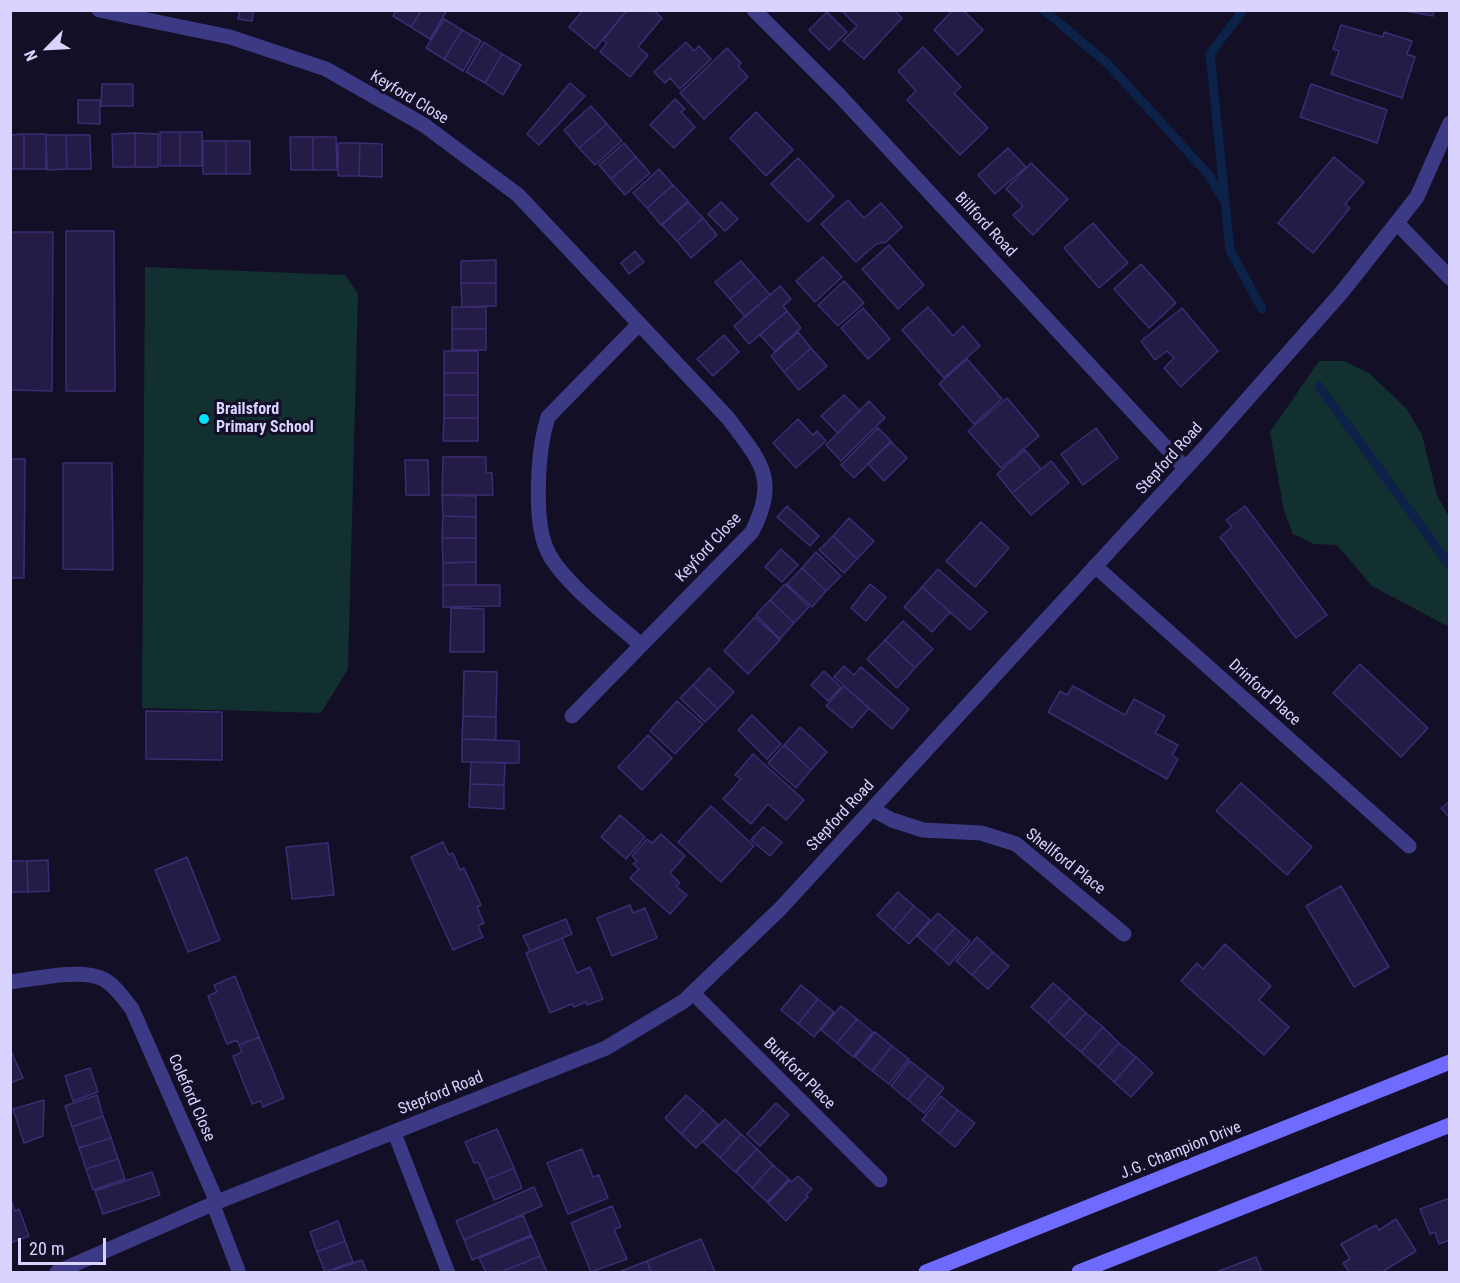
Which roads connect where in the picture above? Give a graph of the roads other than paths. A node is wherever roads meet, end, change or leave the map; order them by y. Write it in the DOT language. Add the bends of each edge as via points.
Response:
graph roads {
  1 [pos="99,10"];
  2 [pos="754,10"];
  3 [pos="1449,123"];
  4 [pos="1397,223"];
  5 [pos="1449,278"];
  6 [pos="639,324"];
  7 [pos="1185,468"];
  8 [pos="1095,566"];
  9 [pos="640,645"];
  10 [pos="572,716"];
  11 [pos="872,809"];
  12 [pos="1408,846"];
  13 [pos="1124,934"];
  14 [pos="10,982"];
  15 [pos="693,993"];
  16 [pos="1449,1062"];
  17 [pos="1449,1125"];
  18 [pos="394,1132"];
  19 [pos="879,1180"];
  20 [pos="215,1203"];
  21 [pos="78,1268"];
  22 [pos="57,1272"];
  23 [pos="239,1272"];
  24 [pos="448,1272"];
  25 [pos="926,1272"];
  26 [pos="1079,1272"];
  1 -- 6 [label="street, Keyford Close" via="230,37 326,69 424,125 518,195"];
  2 -- 7 [label="street, Billford Road" via="879,138"];
  3 -- 4 [label="street, Stepford Road" via="1417,197"];
  4 -- 5 [label="street"];
  4 -- 7 [label="street, Stepford Road" via="1342,292"];
  6 -- 9 [label="street" via="548,417 542,435 539,479 548,553"];
  6 -- 9 [label="street, Keyford Close" via="728,418 750,447 768,490 764,509 752,532"];
  7 -- 8 [label="street, Stepford Road"];
  8 -- 11 [label="street, Stepford Road"];
  8 -- 12 [label="street, Drinford Place"];
  9 -- 10 [label="street, Keyford Close"];
  11 -- 13 [label="street, Shellford Place" via="922,830 981,832 1016,844"];
  11 -- 15 [label="street, Stepford Road" via="780,909"];
  14 -- 20 [label="street, Coleford Close" via="86,974 104,979 119,992 132,1009"];
  15 -- 18 [label="street, Stepford Road" via="606,1048"];
  15 -- 19 [label="street, Burkford Place"];
  16 -- 25 [label="main road, J.G. Champion Drive"];
  17 -- 26 [label="main road"];
  18 -- 20 [label="street, Stepford Road"];
  18 -- 24 [label="lane"];
  20 -- 21 [label="street, Stepford Road"];
  20 -- 23 [label="lane"];
  21 -- 22 [label="street, Stepford Road"];
}
